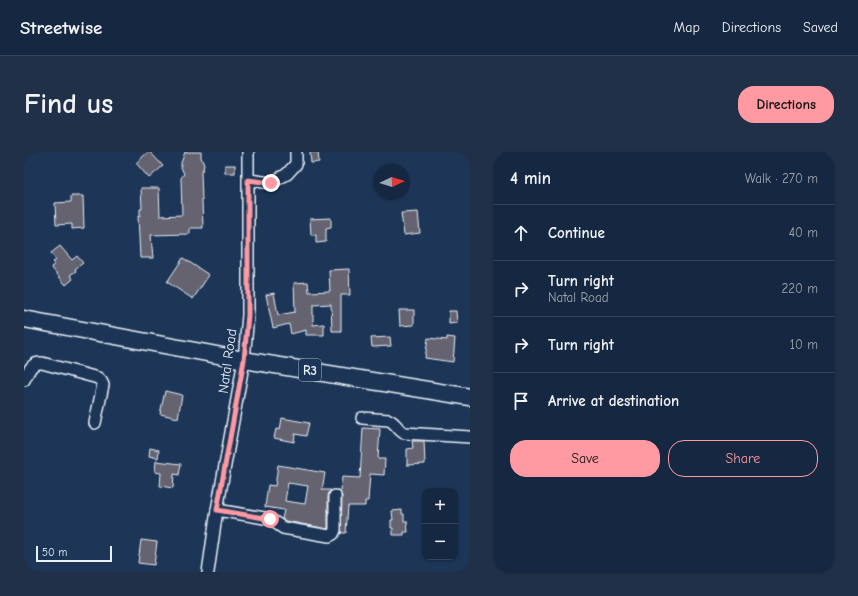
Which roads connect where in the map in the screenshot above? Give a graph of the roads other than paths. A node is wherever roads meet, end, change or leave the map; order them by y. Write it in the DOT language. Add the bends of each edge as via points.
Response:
graph roads {
  1 [pos="248,152"];
  2 [pos="296,152"];
  3 [pos="248,180"];
  4 [pos="24,319"];
  5 [pos="244,360"];
  6 [pos="24,380"];
  7 [pos="470,397"];
  8 [pos="362,418"];
  9 [pos="95,423"];
  10 [pos="470,437"];
  11 [pos="335,496"];
  12 [pos="217,510"];
  13 [pos="208,572"];
  1 -- 3 [label="street, Natal Road"];
  2 -- 3 [label="street" via="296,164 287,174 271,183"];
  3 -- 5 [label="street, Natal Road" via="248,315"];
  4 -- 5 [label="highway, R3"];
  5 -- 7 [label="highway, R3"];
  5 -- 12 [label="street, Natal Road"];
  6 -- 9 [label="street" via="32,366 37,363 98,378 103,385"];
  8 -- 10 [label="street" via="390,420 404,433"];
  11 -- 12 [label="street" via="335,530 330,536 283,528 270,519"];
  12 -- 13 [label="street, Natal Road"];
}
